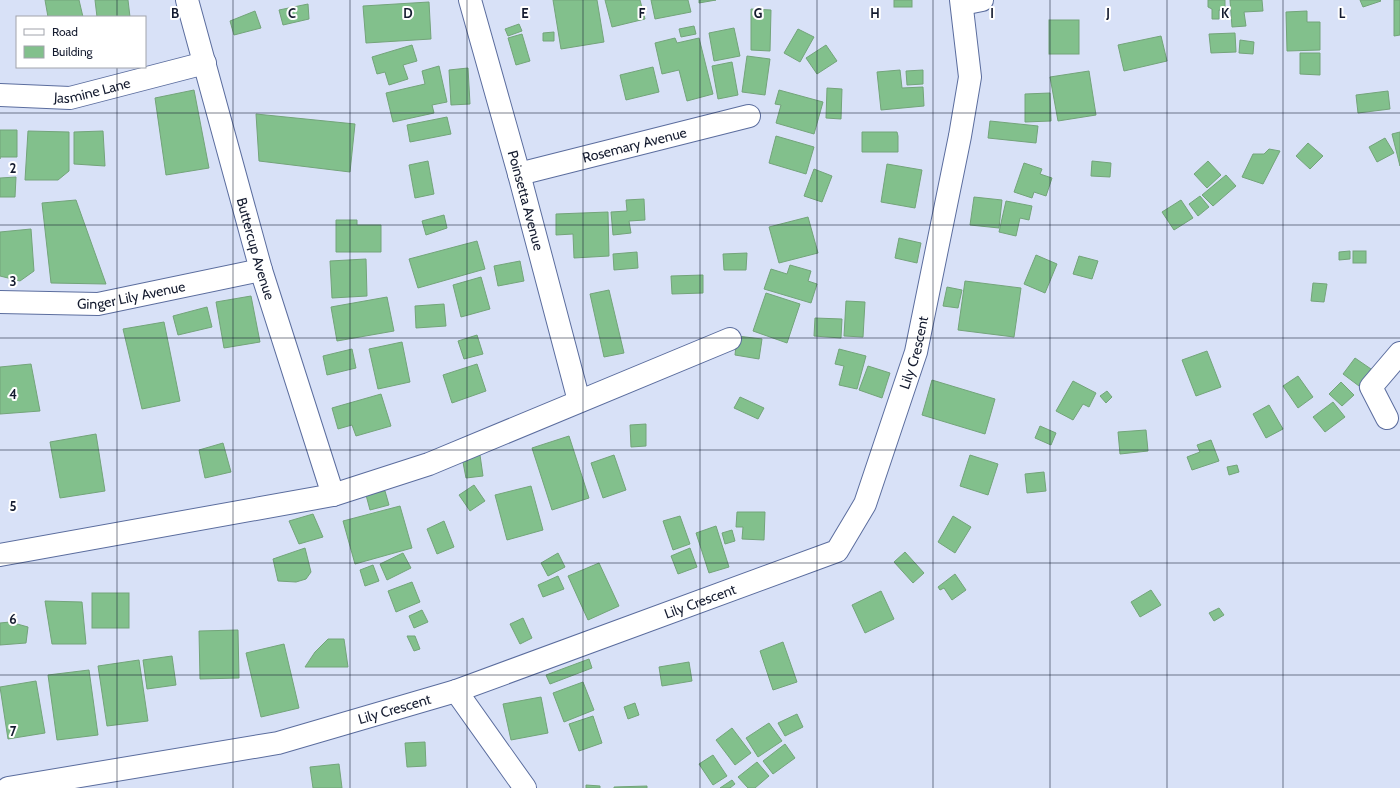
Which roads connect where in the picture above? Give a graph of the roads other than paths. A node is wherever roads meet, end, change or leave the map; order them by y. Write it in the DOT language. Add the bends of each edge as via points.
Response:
graph roads {
  1 [pos="187,0"];
  2 [pos="470,0"];
  3 [pos="968,1"];
  4 [pos="205,63"];
  5 [pos="0,95"];
  6 [pos="749,116"];
  7 [pos="519,174"];
  8 [pos="261,270"];
  9 [pos="0,302"];
  10 [pos="730,339"];
  11 [pos="1400,353"];
  12 [pos="579,401"];
  13 [pos="1387,418"];
  14 [pos="333,495"];
  15 [pos="0,554"];
  16 [pos="456,691"];
  17 [pos="8,788"];
  18 [pos="525,788"];
  1 -- 4 [label="street, Buttercup Avenue"];
  2 -- 7 [label="street, Poinsetta Avenue"];
  3 -- 16 [label="street, Lily Crescent" via="970,77 916,352 865,504 837,551"];
  4 -- 5 [label="street, Jasmine Lane" via="70,98"];
  4 -- 8 [label="street, Buttercup Avenue"];
  6 -- 7 [label="street, Rosemary Avenue"];
  7 -- 12 [label="street, Poinsetta Avenue"];
  8 -- 9 [label="street, Ginger Lily Avenue" via="98,304"];
  8 -- 14 [label="street, Buttercup Avenue"];
  10 -- 12 [label="street"];
  11 -- 13 [label="street" via="1371,387"];
  12 -- 14 [label="street" via="429,464"];
  14 -- 15 [label="street"];
  16 -- 17 [label="street, Lily Crescent" via="278,744"];
  16 -- 18 [label="street"];
}
